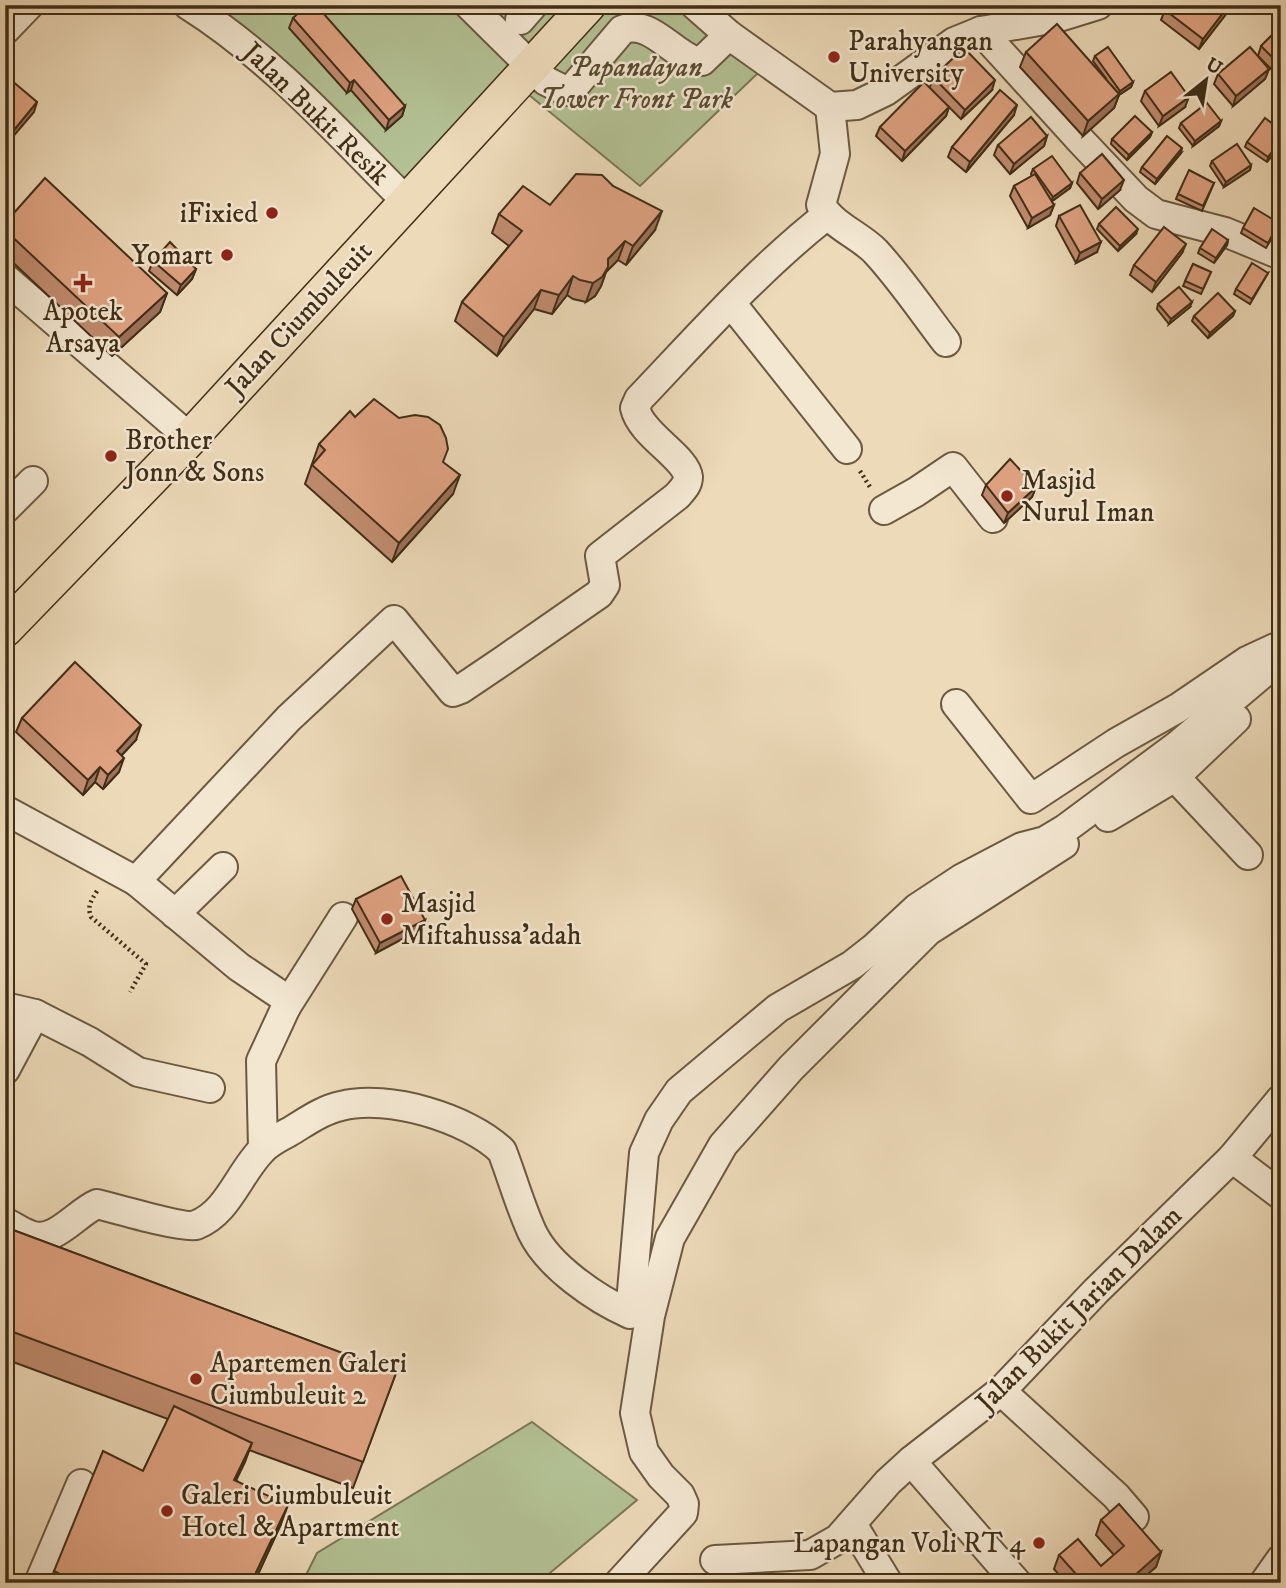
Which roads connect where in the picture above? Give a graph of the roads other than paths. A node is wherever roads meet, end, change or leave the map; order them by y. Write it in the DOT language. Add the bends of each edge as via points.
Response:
graph roads {
  1 [pos="29,5"];
  2 [pos="188,5"];
  3 [pos="469,5"];
  4 [pos="588,5"];
  5 [pos="695,5"];
  6 [pos="1098,5"];
  7 [pos="5,30"];
  8 [pos="981,31"];
  9 [pos="729,36"];
  10 [pos="530,66"];
  11 [pos="830,107"];
  12 [pos="407,202"];
  13 [pos="827,215"];
  14 [pos="1281,254"];
  15 [pos="5,278"];
  16 [pos="731,303"];
  17 [pos="946,342"];
  18 [pos="190,438"];
  19 [pos="847,449"];
  20 [pos="33,481"];
  21 [pos="5,509"];
  22 [pos="884,510"];
  23 [pos="993,518"];
  24 [pos="5,629"];
  25 [pos="1281,645"];
  26 [pos="1281,658"];
  27 [pos="1281,676"];
  28 [pos="956,704"];
  29 [pos="1175,776"];
  30 [pos="5,810"];
  31 [pos="1248,855"];
  32 [pos="223,867"];
  33 [pos="125,874"];
  34 [pos="175,914"];
  35 [pos="342,918"];
  36 [pos="5,1007"];
  37 [pos="286,1007"];
  38 [pos="35,1014"];
  39 [pos="5,1070"];
  40 [pos="210,1088"];
  41 [pos="1281,1099"];
  42 [pos="263,1149"];
  43 [pos="1232,1158"];
  44 [pos="1281,1195"];
  45 [pos="5,1222"];
  46 [pos="1002,1391"];
  47 [pos="911,1461"];
  48 [pos="81,1484"];
  49 [pos="1135,1517"];
  50 [pos="845,1532"];
  51 [pos="1281,1559"];
  52 [pos="715,1560"];
  53 [pos="39,1583"];
  54 [pos="619,1583"];
  55 [pos="888,1583"];
  56 [pos="1017,1583"];
  57 [pos="1264,1583"];
  1 -- 7 [label="street"];
  2 -- 12 [label="street, Jalan Bukit Resik" via="269,64"];
  3 -- 10 [label="street"];
  4 -- 10 [label="main road, Jalan Ciumbuleuit"];
  5 -- 9 [label="street"];
  6 -- 8 [label="street" via="1056,18"];
  8 -- 11 [label="street" via="954,42 857,105"];
  8 -- 14 [label="street" via="1090,151 1156,214 1225,232"];
  9 -- 10 [label="street" via="702,61 695,61 643,29 629,27 566,92"];
  9 -- 11 [label="street"];
  10 -- 12 [label="main road, Jalan Ciumbuleuit"];
  11 -- 13 [label="street" via="835,154 822,195"];
  12 -- 18 [label="main road, Jalan Ciumbuleuit"];
  13 -- 16 [label="street" via="794,240"];
  13 -- 17 [label="street" via="874,251"];
  15 -- 18 [label="street"];
  16 -- 19 [label="street"];
  16 -- 33 [label="street" via="639,399 635,408 641,424 685,468 688,478 677,496 600,556 605,585 599,594 453,692 394,620"];
  18 -- 24 [label="main road, Jalan Ciumbuleuit"];
  20 -- 21 [label="street"];
  22 -- 23 [label="street" via="953,467"];
  25 -- 28 [label="street" via="1247,661 1031,799"];
  26 -- 42 [label="street" via="1178,745 1065,829 1022,847 917,908 852,965 778,1008 679,1091 643,1153 630,1314 596,1297 556,1264 533,1235 502,1151 453,1122 424,1110 343,1105 316,1115"];
  27 -- 29 [label="street"];
  29 -- 31 [label="street"];
  29 -- 54 [label="street" via="928,931 791,1068 723,1145 670,1238 650,1316 635,1413 644,1452 680,1495 683,1513"];
  30 -- 33 [label="street"];
  32 -- 34 [label="street"];
  33 -- 34 [label="street"];
  34 -- 37 [label="street" via="239,967 279,992"];
  35 -- 37 [label="street"];
  36 -- 38 [label="street"];
  37 -- 42 [label="street" via="261,1061"];
  38 -- 39 [label="street"];
  38 -- 40 [label="street" via="138,1072"];
  41 -- 43 [label="street, Jalan Bukit Jarian Dalam"];
  42 -- 45 [label="street" via="221,1206 192,1226 97,1204 45,1237 32,1236"];
  43 -- 44 [label="street"];
  43 -- 46 [label="street, Jalan Bukit Jarian Dalam"];
  46 -- 47 [label="street, Jalan Bukit Jarian Dalam"];
  46 -- 49 [label="street"];
  47 -- 50 [label="street, Jalan Bukit Jarian Dalam"];
  47 -- 56 [label="street"];
  48 -- 53 [label="street"];
  50 -- 52 [label="street" via="810,1555"];
  50 -- 55 [label="street"];
  51 -- 57 [label="street"];
}
